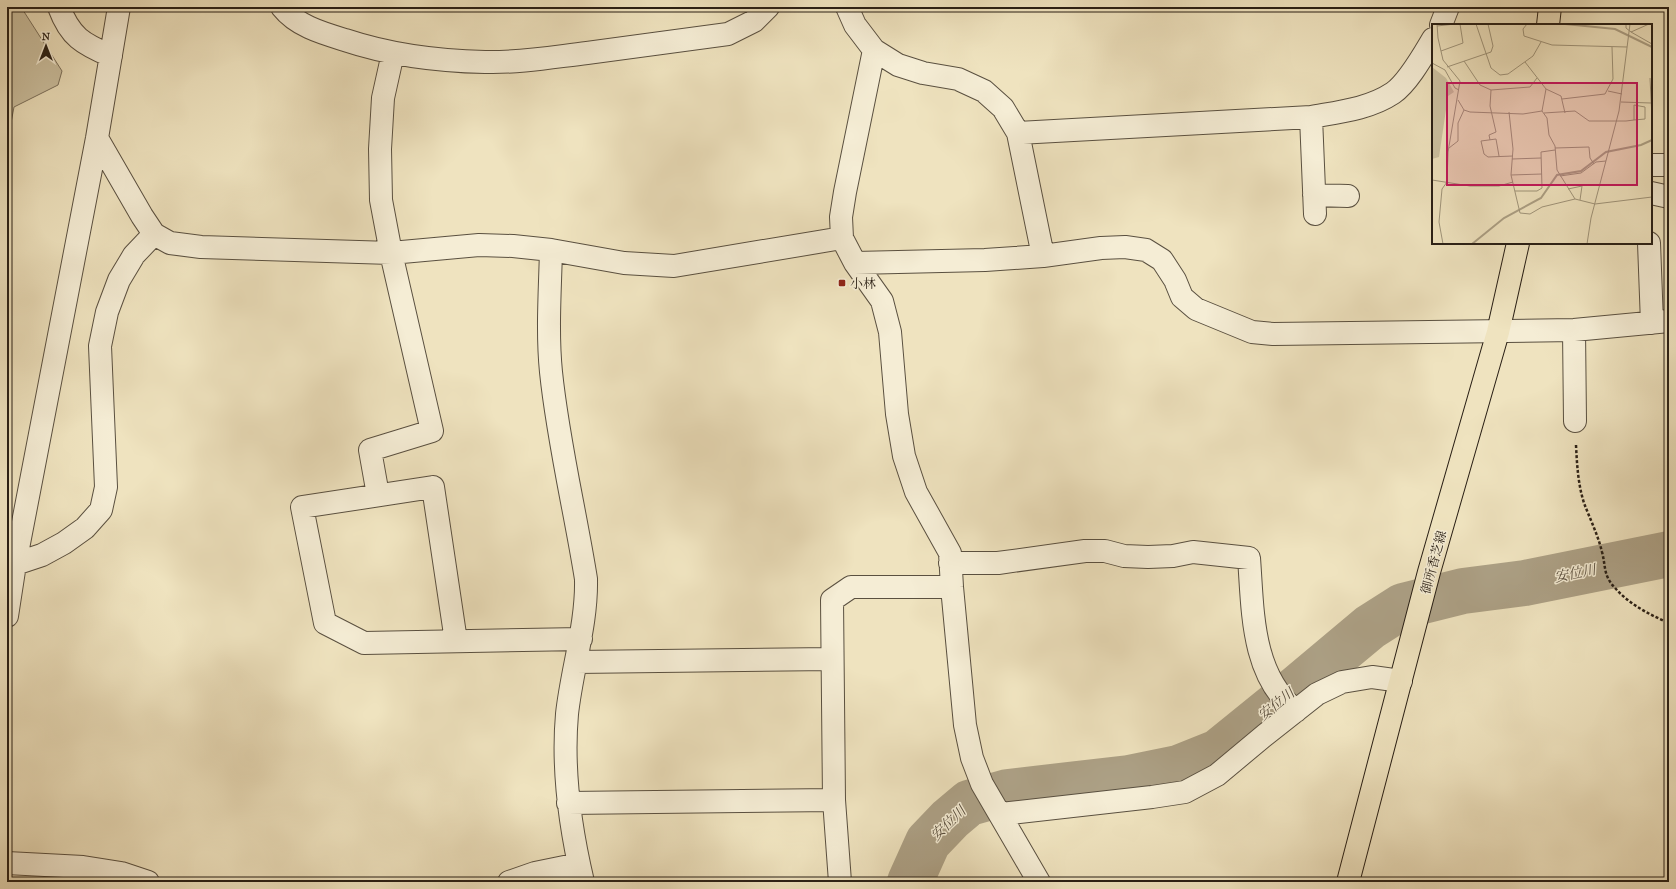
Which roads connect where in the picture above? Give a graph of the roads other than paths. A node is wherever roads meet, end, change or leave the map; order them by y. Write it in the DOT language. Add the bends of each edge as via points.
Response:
graph roads {
  1 [pos="59,7"];
  2 [pos="119,7"];
  3 [pos="282,7"];
  4 [pos="768,7"];
  5 [pos="847,7"];
  6 [pos="1448,7"];
  7 [pos="1550,7"];
  8 [pos="1441,24"];
  9 [pos="1548,24"];
  10 [pos="1432,42"];
  11 [pos="874,50"];
  12 [pos="393,53"];
  13 [pos="111,56"];
  14 [pos="1424,70"];
  15 [pos="1311,117"];
  16 [pos="1018,133"];
  17 [pos="97,138"];
  18 [pos="1652,165"];
  19 [pos="1669,165"];
  20 [pos="1652,193"];
  21 [pos="1348,196"];
  22 [pos="1669,196"];
  23 [pos="154,234"];
  24 [pos="842,238"];
  25 [pos="1518,244"];
  26 [pos="1649,244"];
  27 [pos="551,250"];
  28 [pos="391,253"];
  29 [pos="1043,256"];
  30 [pos="855,263"];
  31 [pos="1660,322"];
  32 [pos="1574,330"];
  33 [pos="1498,332"];
  34 [pos="1575,421"];
  35 [pos="378,495"];
  36 [pos="15,564"];
  37 [pos="950,564"];
  38 [pos="952,587"];
  39 [pos="7,616"];
  40 [pos="581,640"];
  41 [pos="456,641"];
  42 [pos="832,659"];
  43 [pos="576,662"];
  44 [pos="1401,681"];
  45 [pos="1292,708"];
  46 [pos="834,800"];
  47 [pos="568,803"];
  48 [pos="1001,814"];
  49 [pos="7,864"];
  50 [pos="581,873"];
  51 [pos="148,882"];
  52 [pos="509,882"];
  53 [pos="840,882"];
  54 [pos="1038,882"];
  55 [pos="1348,882"];
  1 -- 13 [label="street" via="74,36 89,47"];
  2 -- 13 [label="street"];
  3 -- 12 [label="street" via="290,16 319,33"];
  4 -- 12 [label="street" via="754,21 728,34 538,59 486,62 437,60"];
  5 -- 11 [label="street"];
  6 -- 8 [label="street"];
  7 -- 9 [label="main road"];
  10 -- 14 [label="street"];
  11 -- 16 [label="street" via="898,65 923,73 958,79 984,92 1004,108"];
  11 -- 24 [label="street" via="845,192 841,217"];
  12 -- 28 [label="street" via="383,98 380,149 381,200"];
  13 -- 17 [label="street"];
  14 -- 15 [label="street" via="1394,92 1370,104"];
  15 -- 16 [label="street"];
  15 -- 21 [label="street" via="1315,205"];
  16 -- 29 [label="street"];
  17 -- 23 [label="street"];
  17 -- 36 [label="street"];
  18 -- 19 [label="street"];
  20 -- 22 [label="street"];
  23 -- 28 [label="street" via="170,243 201,247"];
  23 -- 36 [label="street" via="134,255 119,280 107,312 100,346 106,488 101,510 85,528 64,543 42,555"];
  24 -- 27 [label="street" via="674,266 624,263"];
  24 -- 30 [label="street"];
  25 -- 33 [label="main road, 御所香芝線"];
  26 -- 31 [label="street"];
  27 -- 28 [label="street" via="479,245"];
  27 -- 40 [label="street" via="551,371 557,419 586,578 587,599"];
  28 -- 35 [label="street" via="432,431 370,450"];
  29 -- 30 [label="street"];
  29 -- 33 [label="street" via="1125,246 1146,250 1162,260 1182,297 1196,309 1252,332"];
  30 -- 37 [label="street" via="882,301 890,332 897,414 904,456 916,492 950,553"];
  31 -- 32 [label="street"];
  32 -- 33 [label="street"];
  32 -- 34 [label="street"];
  33 -- 44 [label="main road, 御所香芝線" via="1429,572"];
  35 -- 41 [label="street" via="433,487"];
  35 -- 41 [label="street" via="302,507 325,623 364,642"];
  36 -- 39 [label="street"];
  37 -- 38 [label="street"];
  37 -- 45 [label="street" via="998,564 1085,551 1105,551 1148,558 1193,552 1249,558 1255,630 1261,659 1272,683"];
  38 -- 42 [label="street" via="850,587 832,600"];
  38 -- 48 [label="street" via="965,724 972,758 982,784"];
  40 -- 41 [label="street"];
  40 -- 43 [label="street"];
  42 -- 43 [label="street"];
  42 -- 46 [label="street"];
  43 -- 47 [label="street" via="567,713"];
  44 -- 45 [label="street" via="1372,677 1342,682"];
  44 -- 55 [label="main road, 御所香芝線"];
  45 -- 48 [label="street" via="1216,775 1184,792"];
  46 -- 47 [label="street"];
  46 -- 53 [label="street"];
  47 -- 50 [label="street"];
  48 -- 54 [label="street"];
  49 -- 51 [label="street" via="83,867 121,873"];
  50 -- 52 [label="street" via="535,873"];
}
